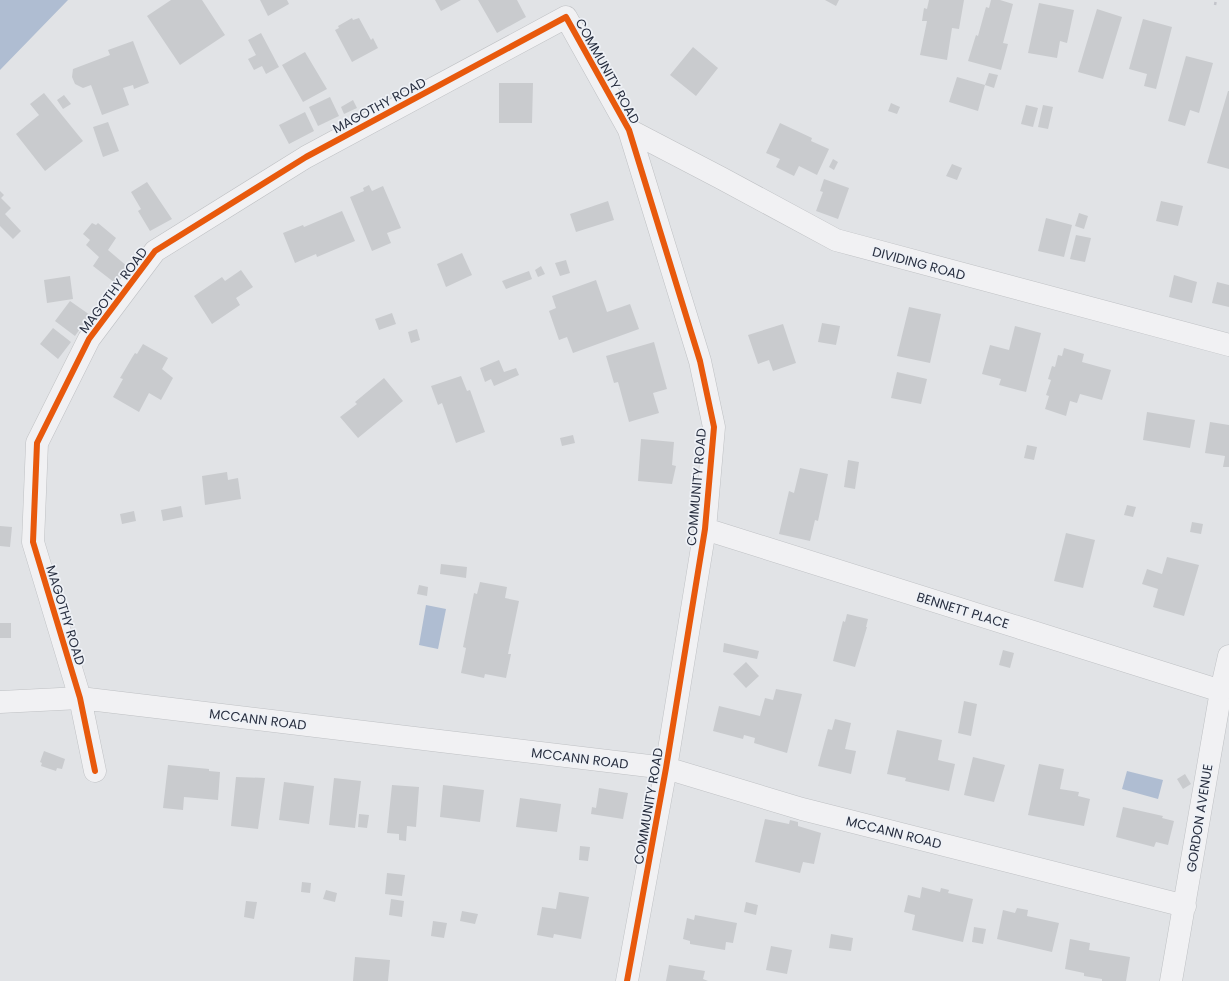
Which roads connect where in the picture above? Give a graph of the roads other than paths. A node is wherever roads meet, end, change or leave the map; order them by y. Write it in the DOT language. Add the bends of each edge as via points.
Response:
graph roads {
  1 [pos="566,17"];
  2 [pos="629,130"];
  3 [pos="1229,345"];
  4 [pos="705,529"];
  5 [pos="1229,656"];
  6 [pos="1221,691"];
  7 [pos="80,698"];
  8 [pos="0,702"];
  9 [pos="666,768"];
  10 [pos="96,771"];
  11 [pos="1185,906"];
  12 [pos="627,981"];
  13 [pos="1171,981"];
  1 -- 2 [label="street, COMMUNITY ROAD"];
  1 -- 7 [label="street, MAGOTHY ROAD" via="306,157 155,251 89,339 37,443 33,542"];
  2 -- 3 [label="street, DIVIDING ROAD" via="836,240"];
  2 -- 4 [label="street, COMMUNITY ROAD" via="700,361 714,427"];
  4 -- 6 [label="street, BENNETT PLACE"];
  4 -- 9 [label="street, COMMUNITY ROAD"];
  5 -- 6 [label="street, GORDON AVENUE"];
  6 -- 11 [label="street, GORDON AVENUE"];
  7 -- 8 [label="street, MCCANN ROAD"];
  7 -- 9 [label="street, MCCANN ROAD"];
  7 -- 10 [label="street, MAGOTHY ROAD"];
  9 -- 11 [label="street, MCCANN ROAD" via="802,809"];
  9 -- 12 [label="street, COMMUNITY ROAD"];
  11 -- 13 [label="street, GORDON AVENUE"];
}
